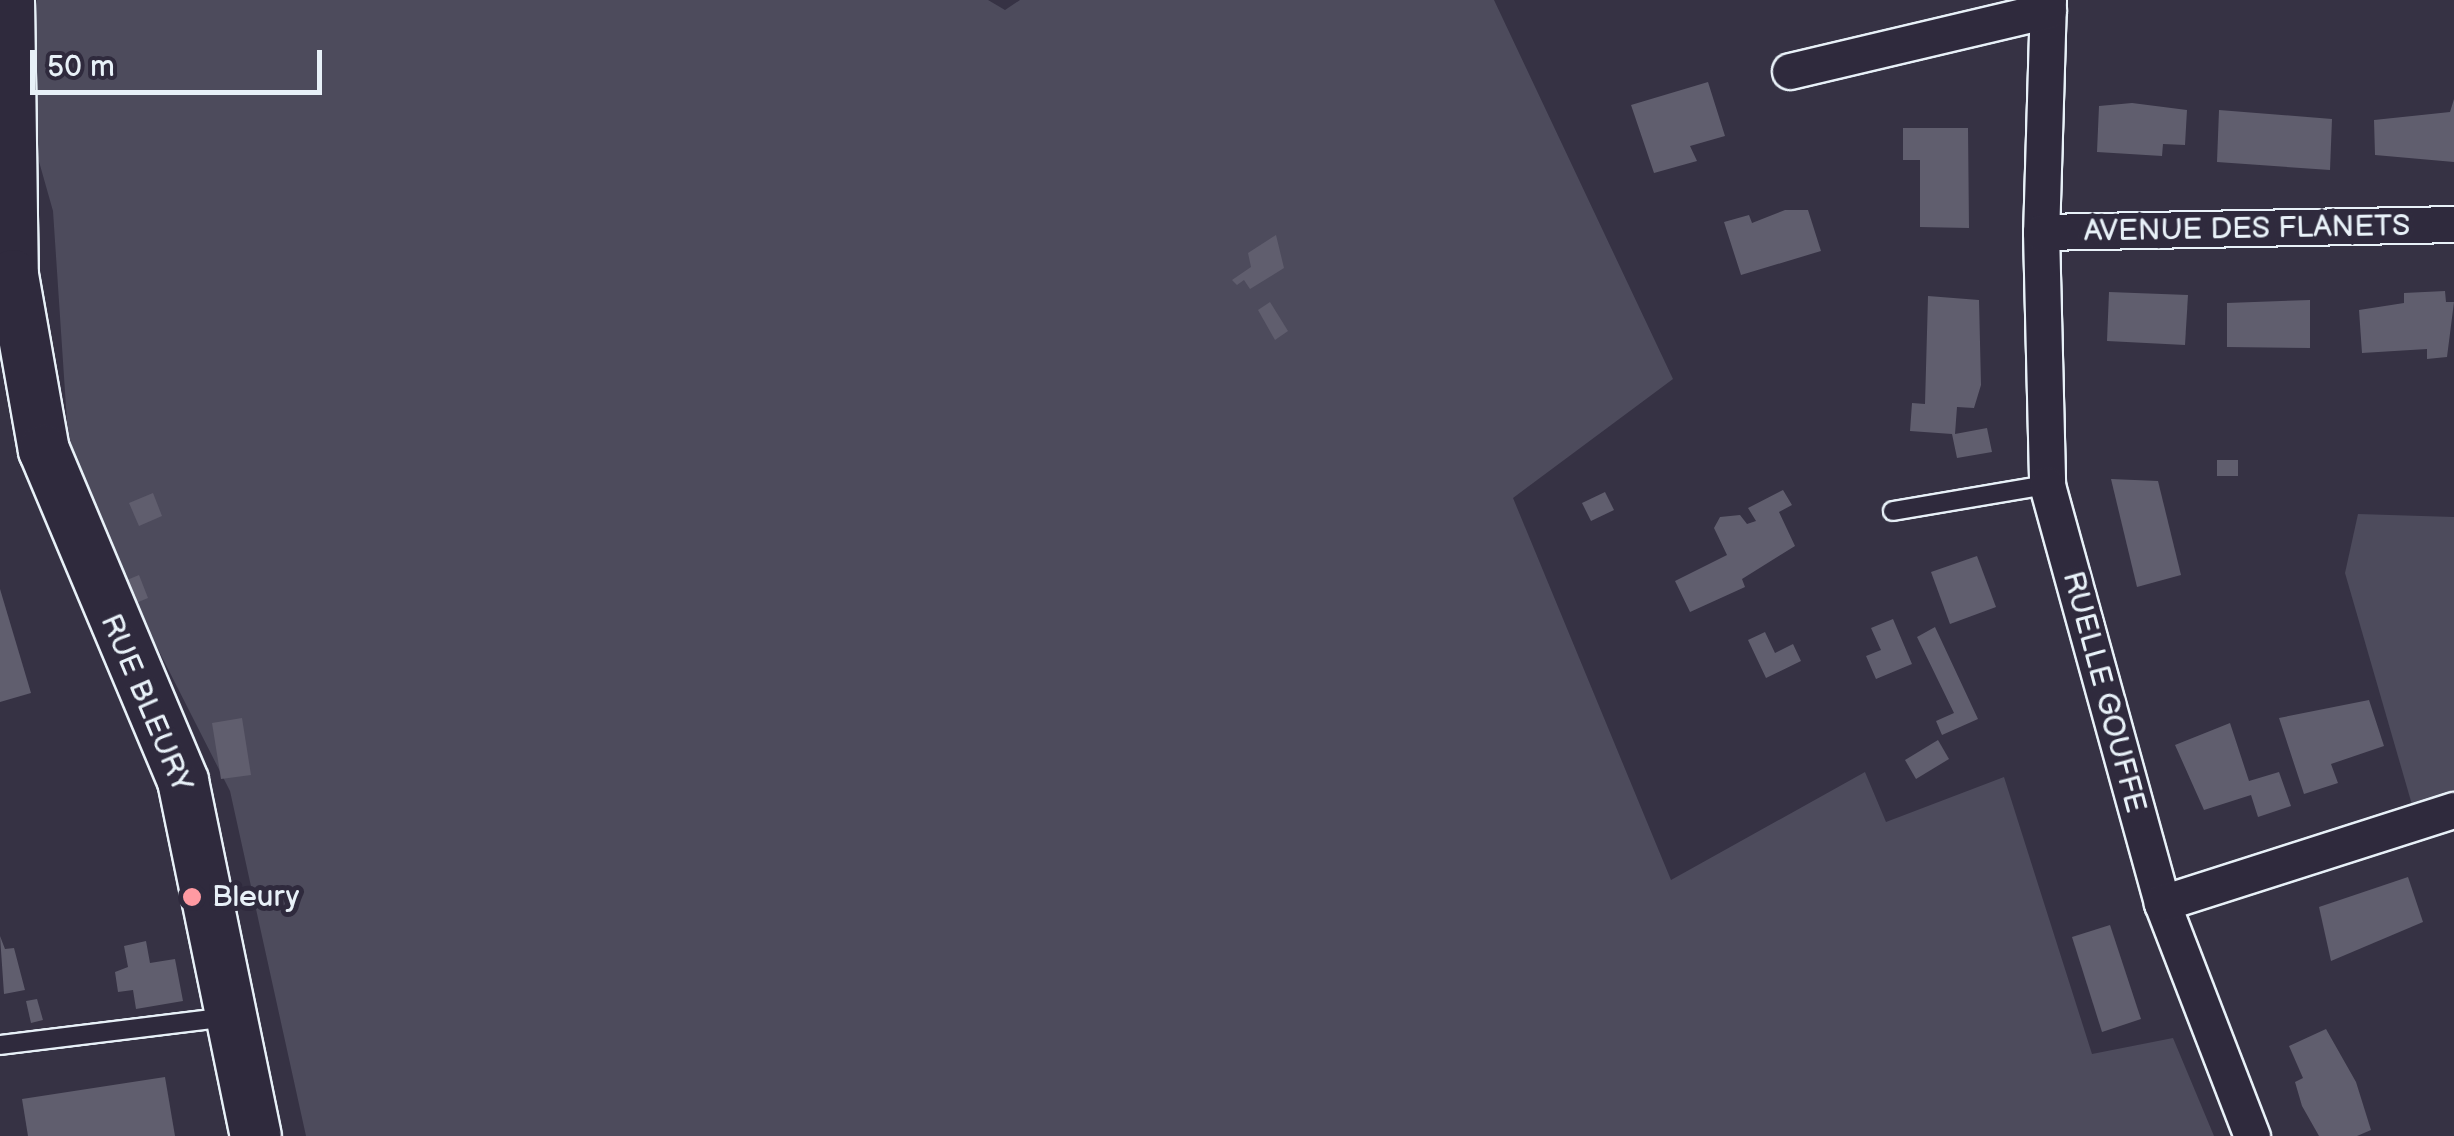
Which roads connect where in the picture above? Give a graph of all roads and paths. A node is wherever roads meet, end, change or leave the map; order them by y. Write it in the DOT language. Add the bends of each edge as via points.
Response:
graph roads {
  1 [pos="9,0"];
  2 [pos="2048,5"];
  3 [pos="1790,71"];
  4 [pos="3,109"];
  5 [pos="2454,224"];
  6 [pos="2040,232"];
  7 [pos="2047,485"];
  8 [pos="1893,510"];
  9 [pos="2454,810"];
  10 [pos="2162,903"];
  11 [pos="237,1015"];
  12 [pos="0,1045"];
  13 [pos="258,1127"];
  14 [pos="2252,1136"];
  1 -- 4 [label="street, RUE BLEURY"];
  2 -- 3 [label="street"];
  2 -- 6 [label="street, RUELLE GOUFFE"];
  4 -- 11 [label="street, RUE BLEURY" via="35,291 40,428 75,539 183,781"];
  5 -- 6 [label="street, AVENUE DES FLANETS"];
  6 -- 7 [label="street, RUELLE GOUFFE"];
  7 -- 8 [label="lane"];
  7 -- 10 [label="street, RUELLE GOUFFE"];
  9 -- 10 [label="street"];
  10 -- 14 [label="street, RUELLE GOUFFE"];
  11 -- 12 [label="lane"];
  11 -- 13 [label="street, RUE BLEURY"];
}
